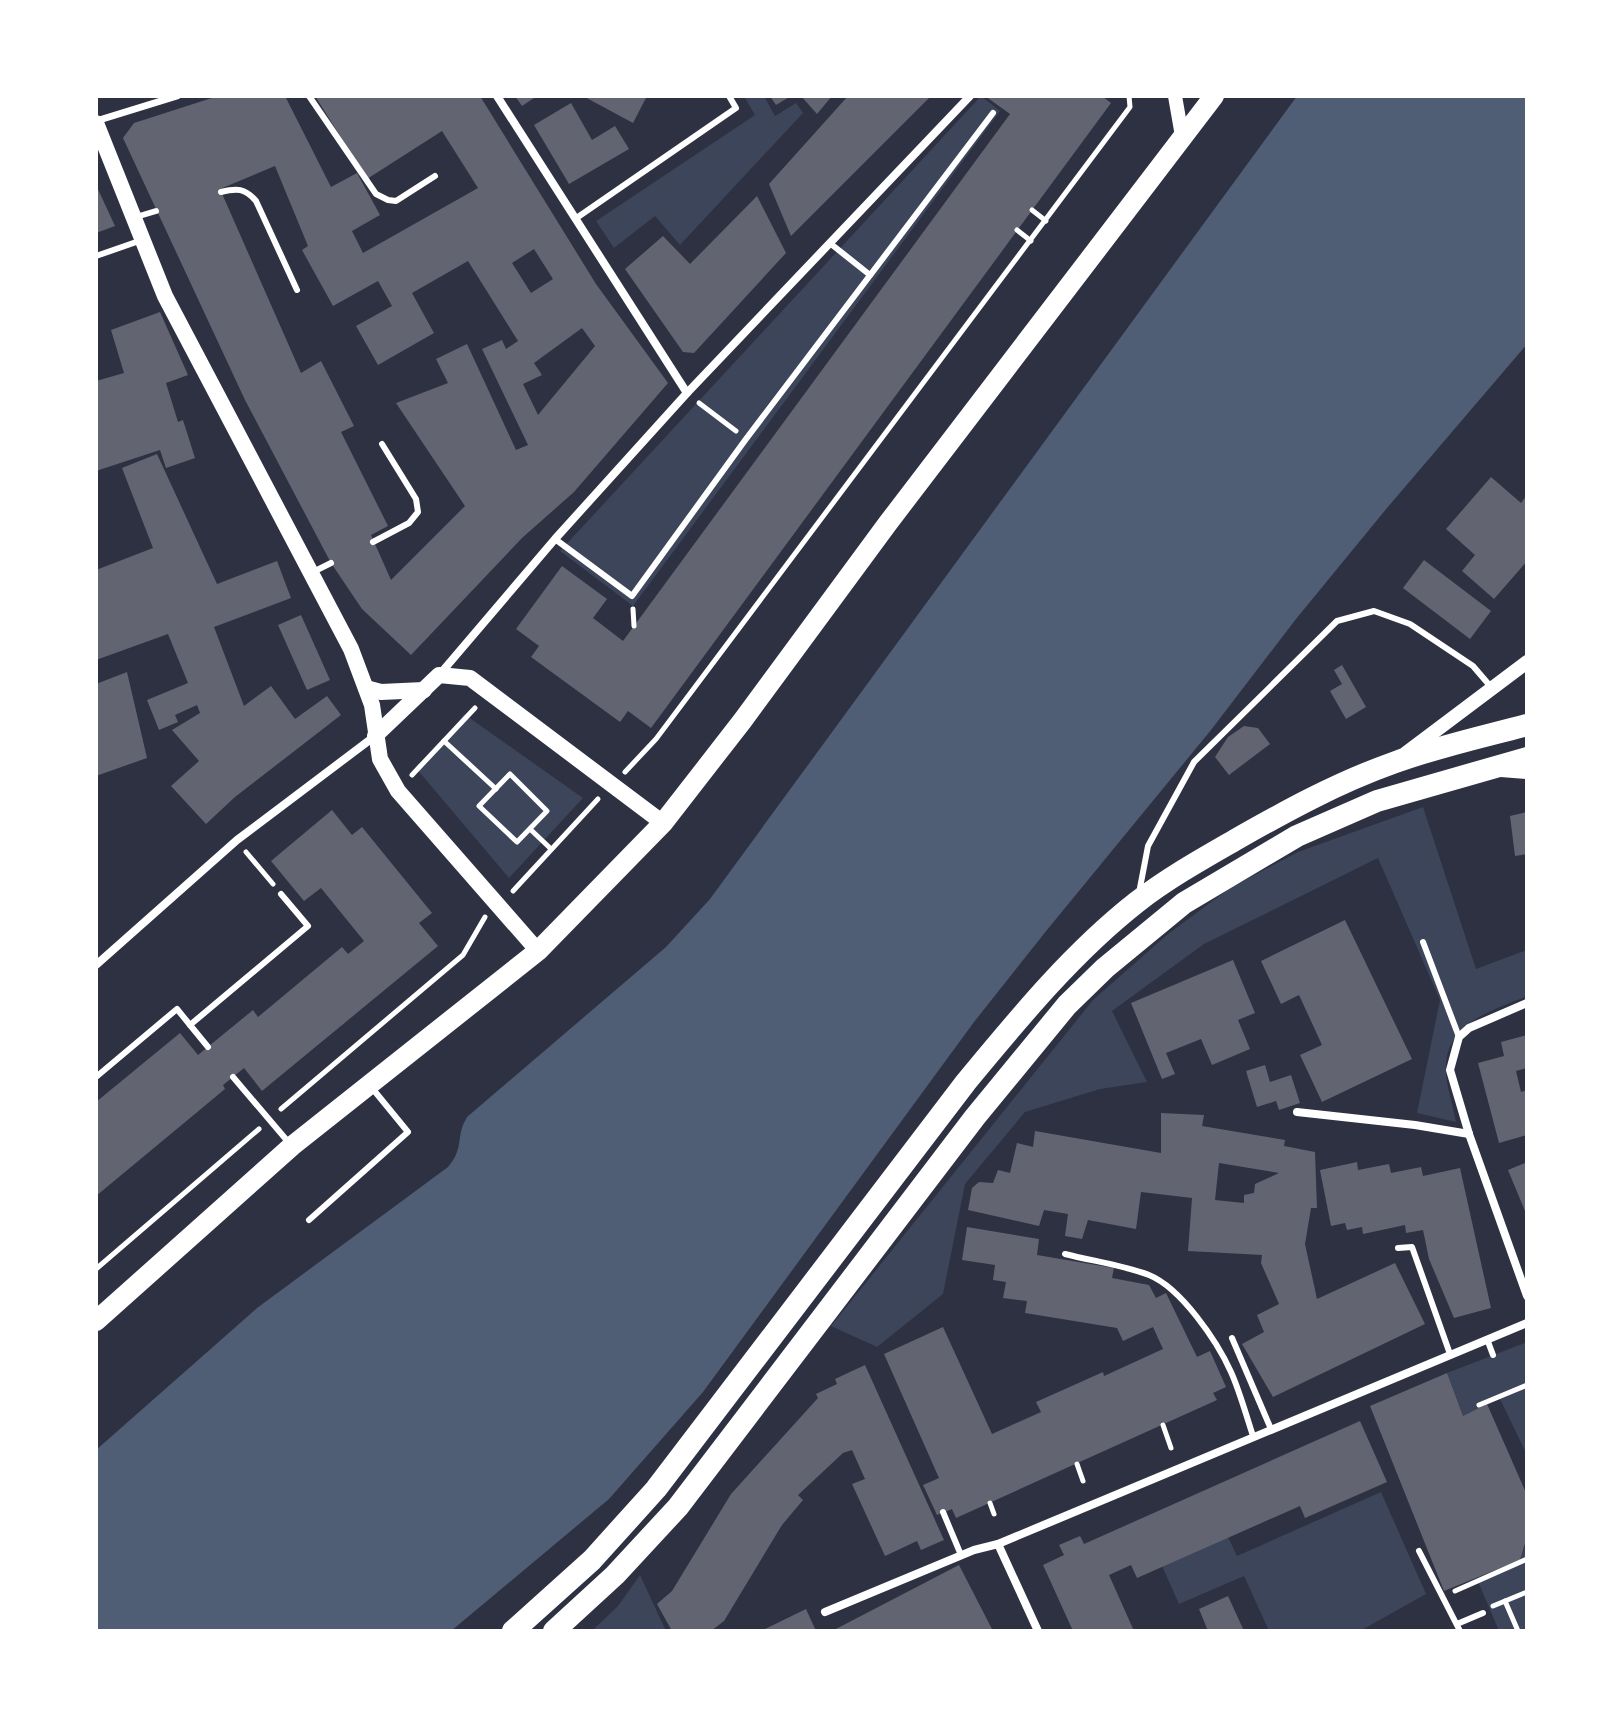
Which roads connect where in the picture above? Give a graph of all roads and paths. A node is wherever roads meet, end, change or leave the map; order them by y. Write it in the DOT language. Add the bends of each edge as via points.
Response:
graph roads {
  1 [pos="177,96"];
  2 [pos="309,96"];
  3 [pos="497,96"];
  4 [pos="729,96"];
  5 [pos="970,96"];
  6 [pos="1129,96"];
  7 [pos="1175,96"];
  8 [pos="1214,96"];
  9 [pos="993,113"];
  10 [pos="96,122"];
  11 [pos="1182,136"];
  12 [pos="435,176"];
  13 [pos="221,192"];
  14 [pos="1032,210"];
  15 [pos="156,211"];
  16 [pos="133,218"];
  17 [pos="575,219"];
  18 [pos="1046,221"];
  19 [pos="1017,230"];
  20 [pos="142,240"];
  21 [pos="1031,241"];
  22 [pos="831,244"];
  23 [pos="96,256"];
  24 [pos="870,275"];
  25 [pos="297,290"];
  26 [pos="687,393"];
  27 [pos="746,439"];
  28 [pos="382,444"];
  29 [pos="555,539"];
  30 [pos="373,542"];
  31 [pos="331,563"];
  32 [pos="310,574"];
  33 [pos="708,650"];
  34 [pos="718,657"];
  35 [pos="1527,662"];
  36 [pos="695,669"];
  37 [pos="439,675"];
  38 [pos="703,675"];
  39 [pos="366,688"];
  40 [pos="1493,689"];
  41 [pos="424,690"];
  42 [pos="475,708"];
  43 [pos="1527,725"];
  44 [pos="375,736"];
  45 [pos="444,741"];
  46 [pos="1527,758"];
  47 [pos="1393,763"];
  48 [pos="1489,769"];
  49 [pos="1527,772"];
  50 [pos="613,784"];
  51 [pos="496,789"];
  52 [pos="398,791"];
  53 [pos="663,823"];
  54 [pos="530,829"];
  55 [pos="237,840"];
  56 [pos="550,848"];
  57 [pos="281,894"];
  58 [pos="1137,902"];
  59 [pos="498,904"];
  60 [pos="1423,942"];
  61 [pos="538,951"];
  62 [pos="96,965"];
  63 [pos="1527,1003"];
  64 [pos="190,1025"];
  65 [pos="1459,1037"];
  66 [pos="208,1047"];
  67 [pos="96,1077"];
  68 [pos="233,1077"];
  69 [pos="370,1085"];
  70 [pos="1297,1112"];
  71 [pos="271,1118"];
  72 [pos="1469,1134"];
  73 [pos="292,1146"];
  74 [pos="309,1220"];
  75 [pos="1398,1248"];
  76 [pos="1065,1254"];
  77 [pos="96,1269"];
  78 [pos="1527,1296"];
  79 [pos="96,1321"];
  80 [pos="1527,1323"];
  81 [pos="1232,1338"];
  82 [pos="1487,1339"];
  83 [pos="1450,1354"];
  84 [pos="1493,1355"];
  85 [pos="1527,1385"];
  86 [pos="1479,1405"];
  87 [pos="1163,1425"];
  88 [pos="1271,1429"];
  89 [pos="1253,1436"];
  90 [pos="1171,1448"];
  91 [pos="1077,1464"];
  92 [pos="1083,1481"];
  93 [pos="943,1512"];
  94 [pos="998,1544"];
  95 [pos="1419,1551"];
  96 [pos="961,1555"];
  97 [pos="1527,1559"];
  98 [pos="1527,1592"];
  99 [pos="1441,1596"];
  100 [pos="1505,1601"];
  101 [pos="825,1612"];
  102 [pos="1483,1613"];
  103 [pos="1458,1628"];
  104 [pos="513,1631"];
  105 [pos="554,1631"];
  106 [pos="1038,1631"];
  107 [pos="1518,1631"];
  1 -- 10 [label="street"];
  2 -- 12 [label="lane" via="376,194 396,201"];
  3 -- 17 [label="street"];
  4 -- 17 [label="lane" via="736,108"];
  5 -- 22 [label="street"];
  6 -- 18 [label="path" via="1130,107"];
  7 -- 11 [label="street"];
  8 -- 11 [label="main road"];
  9 -- 24 [label="lane"];
  10 -- 16 [label="main road"];
  11 -- 53 [label="main road"];
  13 -- 25 [label="lane" via="235,188 256,201"];
  14 -- 18 [label="path"];
  15 -- 16 [label="lane"];
  16 -- 20 [label="main road"];
  17 -- 26 [label="street"];
  18 -- 21 [label="path"];
  19 -- 21 [label="path"];
  20 -- 23 [label="lane"];
  20 -- 32 [label="main road" via="165,296"];
  21 -- 34 [label="path"];
  22 -- 24 [label="lane"];
  22 -- 26 [label="street"];
  24 -- 27 [label="lane"];
  26 -- 27 [label="path"];
  26 -- 29 [label="street"];
  27 -- 29 [label="lane" via="632,596"];
  28 -- 30 [label="lane" via="416,499 418,512 409,523"];
  29 -- 37 [label="street"];
  31 -- 32 [label="lane"];
  32 -- 39 [label="main road"];
  33 -- 34 [label="path"];
  34 -- 38 [label="path"];
  35 -- 40 [label="street"];
  36 -- 38 [label="path"];
  37 -- 41 [label="main road"];
  37 -- 50 [label="main road" via="470,678"];
  38 -- 50 [label="path" via="656,739"];
  39 -- 41 [label="main road"];
  39 -- 44 [label="main road"];
  40 -- 47 [label="street"];
  40 -- 58 [label="lane" via="1473,666 1410,624 1374,611 1337,621 1194,762 1148,846"];
  41 -- 44 [label="main road"];
  42 -- 45 [label="path"];
  43 -- 47 [label="highway"];
  44 -- 52 [label="main road" via="383,766"];
  44 -- 55 [label="street"];
  45 -- 51 [label="path"];
  45 -- 52 [label="path"];
  46 -- 48 [label="highway"];
  47 -- 58 [label="highway" via="1286,811"];
  48 -- 49 [label="street"];
  48 -- 105 [label="highway" via="1377,801 1297,836 1184,903 1105,968 1067,1005 984,1106 678,1507"];
  50 -- 53 [label="main road"];
  50 -- 56 [label="path"];
  51 -- 54 [label="path" via="479,806 517,842"];
  51 -- 54 [label="path" via="510,774 547,811"];
  52 -- 59 [label="main road"];
  53 -- 61 [label="main road"];
  54 -- 56 [label="path"];
  55 -- 57 [label="path"];
  55 -- 62 [label="street"];
  56 -- 59 [label="path"];
  57 -- 64 [label="lane" via="308,926"];
  58 -- 104 [label="highway" via="1055,978 966,1082 623,1529"];
  59 -- 61 [label="main road"];
  59 -- 71 [label="path" via="463,955"];
  60 -- 65 [label="lane"];
  61 -- 69 [label="main road"];
  63 -- 65 [label="street"];
  64 -- 66 [label="lane"];
  64 -- 67 [label="lane" via="177,1009"];
  65 -- 72 [label="street" via="1450,1070"];
  68 -- 71 [label="lane"];
  69 -- 73 [label="main road"];
  69 -- 74 [label="lane" via="408,1132"];
  70 -- 72 [label="street"];
  71 -- 73 [label="lane"];
  71 -- 77 [label="path"];
  72 -- 78 [label="street"];
  73 -- 79 [label="main road"];
  75 -- 83 [label="lane" via="1412,1247"];
  76 -- 89 [label="lane" via="1149,1275 1166,1285 1231,1372"];
  80 -- 82 [label="street"];
  81 -- 88 [label="lane"];
  82 -- 83 [label="street"];
  82 -- 84 [label="lane"];
  83 -- 88 [label="street"];
  85 -- 86 [label="path"];
  87 -- 90 [label="path"];
  88 -- 89 [label="street"];
  89 -- 94 [label="street"];
  91 -- 92 [label="path"];
  93 -- 96 [label="lane"];
  94 -- 96 [label="street"];
  94 -- 106 [label="street"];
  95 -- 99 [label="lane"];
  96 -- 101 [label="street"];
  97 -- 99 [label="path"];
  98 -- 100 [label="path"];
  99 -- 103 [label="lane"];
  100 -- 102 [label="path"];
  100 -- 107 [label="path"];
  102 -- 103 [label="lane"];
}
